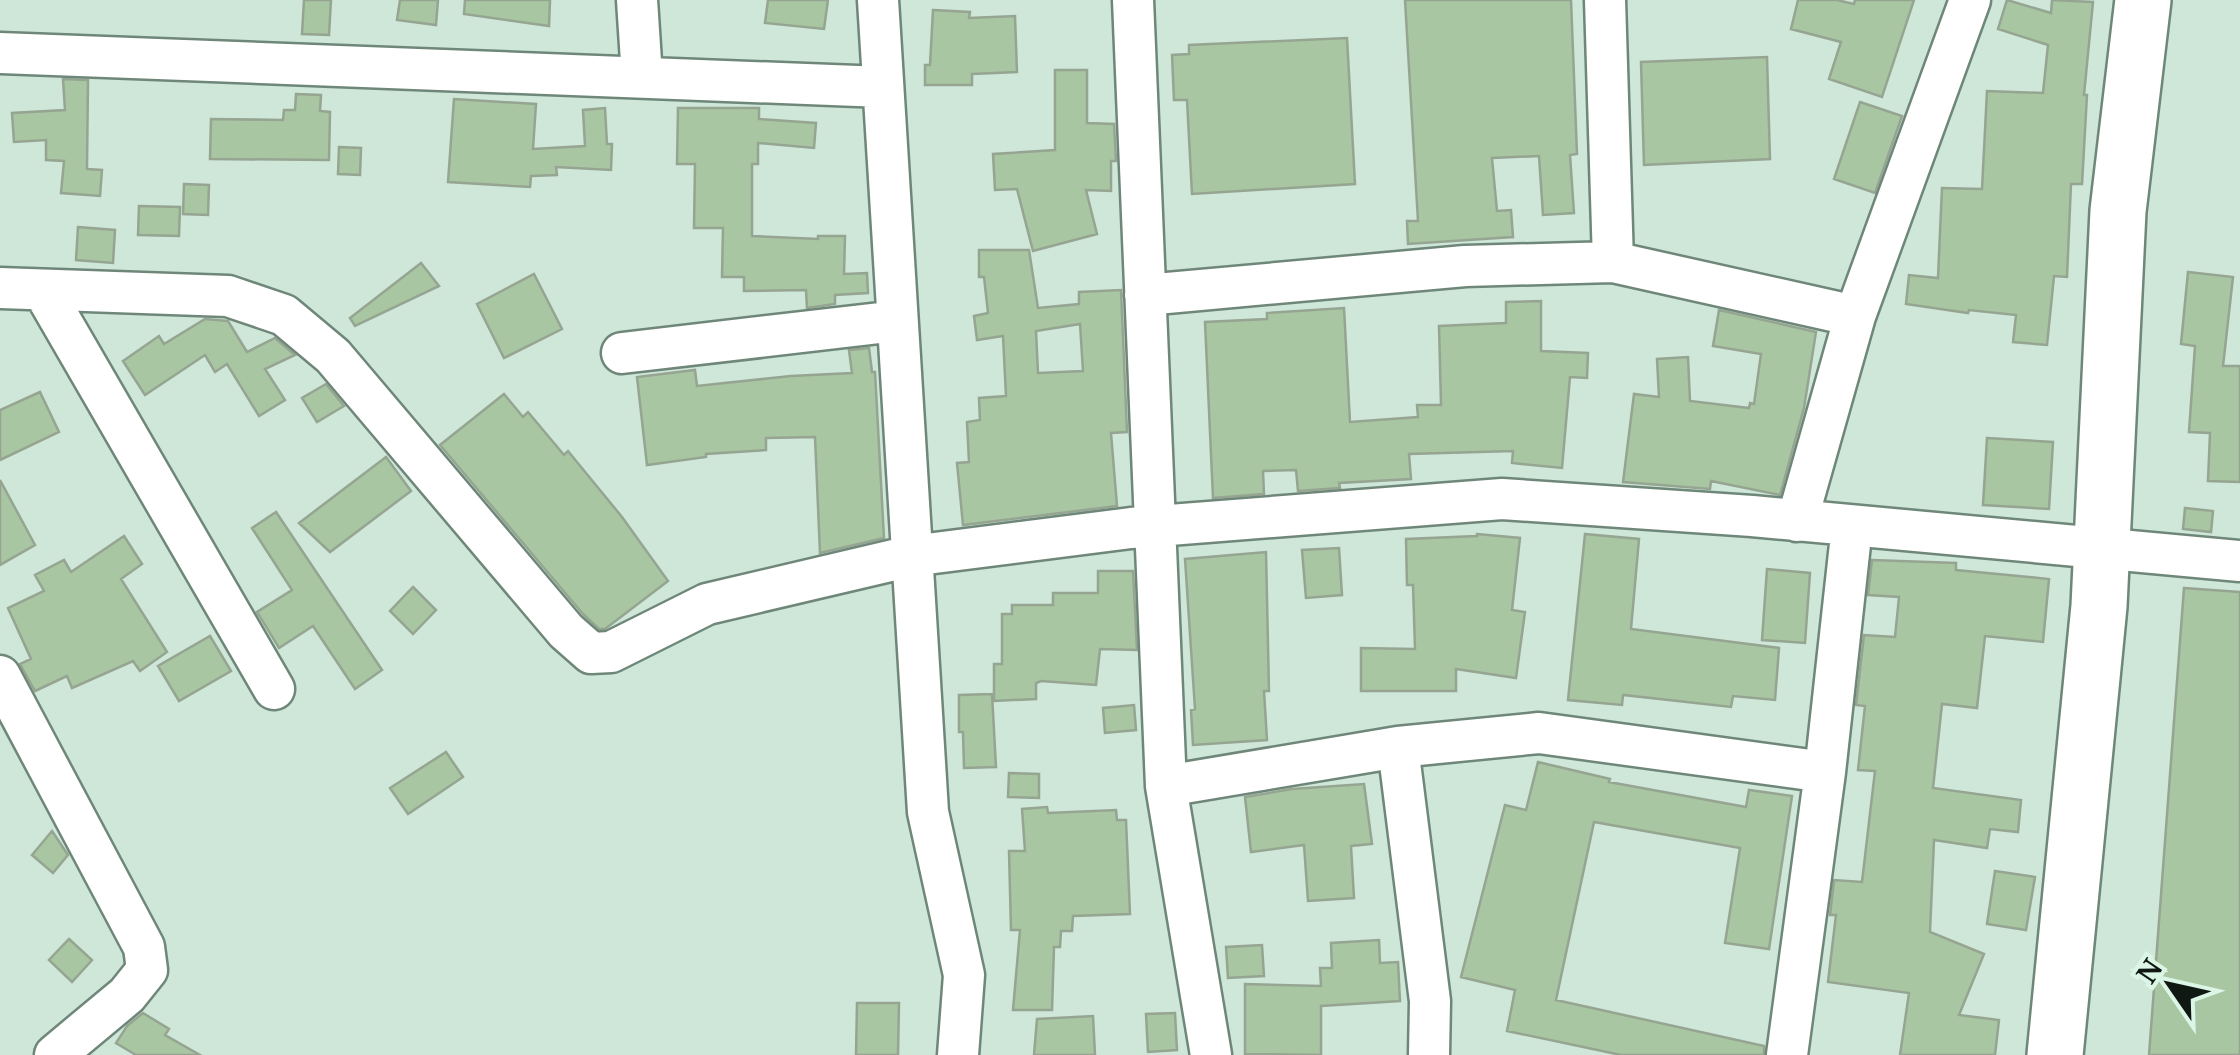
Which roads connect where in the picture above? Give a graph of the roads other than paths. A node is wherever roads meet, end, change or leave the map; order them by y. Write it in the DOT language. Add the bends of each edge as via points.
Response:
graph roads {
  1 [pos="637,0"];
  2 [pos="878,0"];
  3 [pos="1133,0"];
  4 [pos="1605,0"];
  5 [pos="1970,0"];
  6 [pos="2143,0"];
  7 [pos="0,53"];
  8 [pos="642,77"];
  9 [pos="883,87"];
  10 [pos="1614,262"];
  11 [pos="0,288"];
  12 [pos="43,290"];
  13 [pos="1146,295"];
  14 [pos="1855,316"];
  15 [pos="897,321"];
  16 [pos="622,352"];
  17 [pos="1797,521"];
  18 [pos="1154,526"];
  19 [pos="1852,526"];
  20 [pos="2102,550"];
  21 [pos="911,556"];
  22 [pos="2240,561"];
  23 [pos="0,676"];
  24 [pos="274,689"];
  25 [pos="1398,747"];
  26 [pos="1825,772"];
  27 [pos="1166,786"];
  28 [pos="55,1055"];
  29 [pos="958,1055"];
  30 [pos="1210,1055"];
  31 [pos="1430,1055"];
  32 [pos="1787,1055"];
  33 [pos="2054,1055"];
  1 -- 8 [label="street"];
  2 -- 9 [label="street"];
  3 -- 13 [label="street"];
  4 -- 10 [label="street"];
  5 -- 14 [label="street"];
  6 -- 20 [label="highway" via="2118,212"];
  7 -- 8 [label="street"];
  8 -- 9 [label="street"];
  9 -- 15 [label="street"];
  10 -- 13 [label="street" via="1465,266"];
  10 -- 14 [label="street"];
  11 -- 12 [label="street"];
  12 -- 21 [label="street" via="228,296 284,316 333,356 591,653 612,652 706,604"];
  12 -- 24 [label="street"];
  13 -- 18 [label="street"];
  14 -- 17 [label="street"];
  15 -- 16 [label="street"];
  15 -- 21 [label="street"];
  17 -- 18 [label="street" via="1502,500"];
  17 -- 19 [label="street"];
  18 -- 21 [label="street"];
  18 -- 27 [label="street"];
  19 -- 20 [label="street"];
  19 -- 26 [label="street"];
  20 -- 22 [label="street"];
  20 -- 33 [label="highway"];
  21 -- 29 [label="street" via="928,812 964,975"];
  23 -- 28 [label="street" via="144,947 147,970 127,996"];
  25 -- 26 [label="street" via="1539,733"];
  25 -- 27 [label="street"];
  25 -- 31 [label="street" via="1430,1001"];
  26 -- 32 [label="street"];
  27 -- 30 [label="street"];
}
